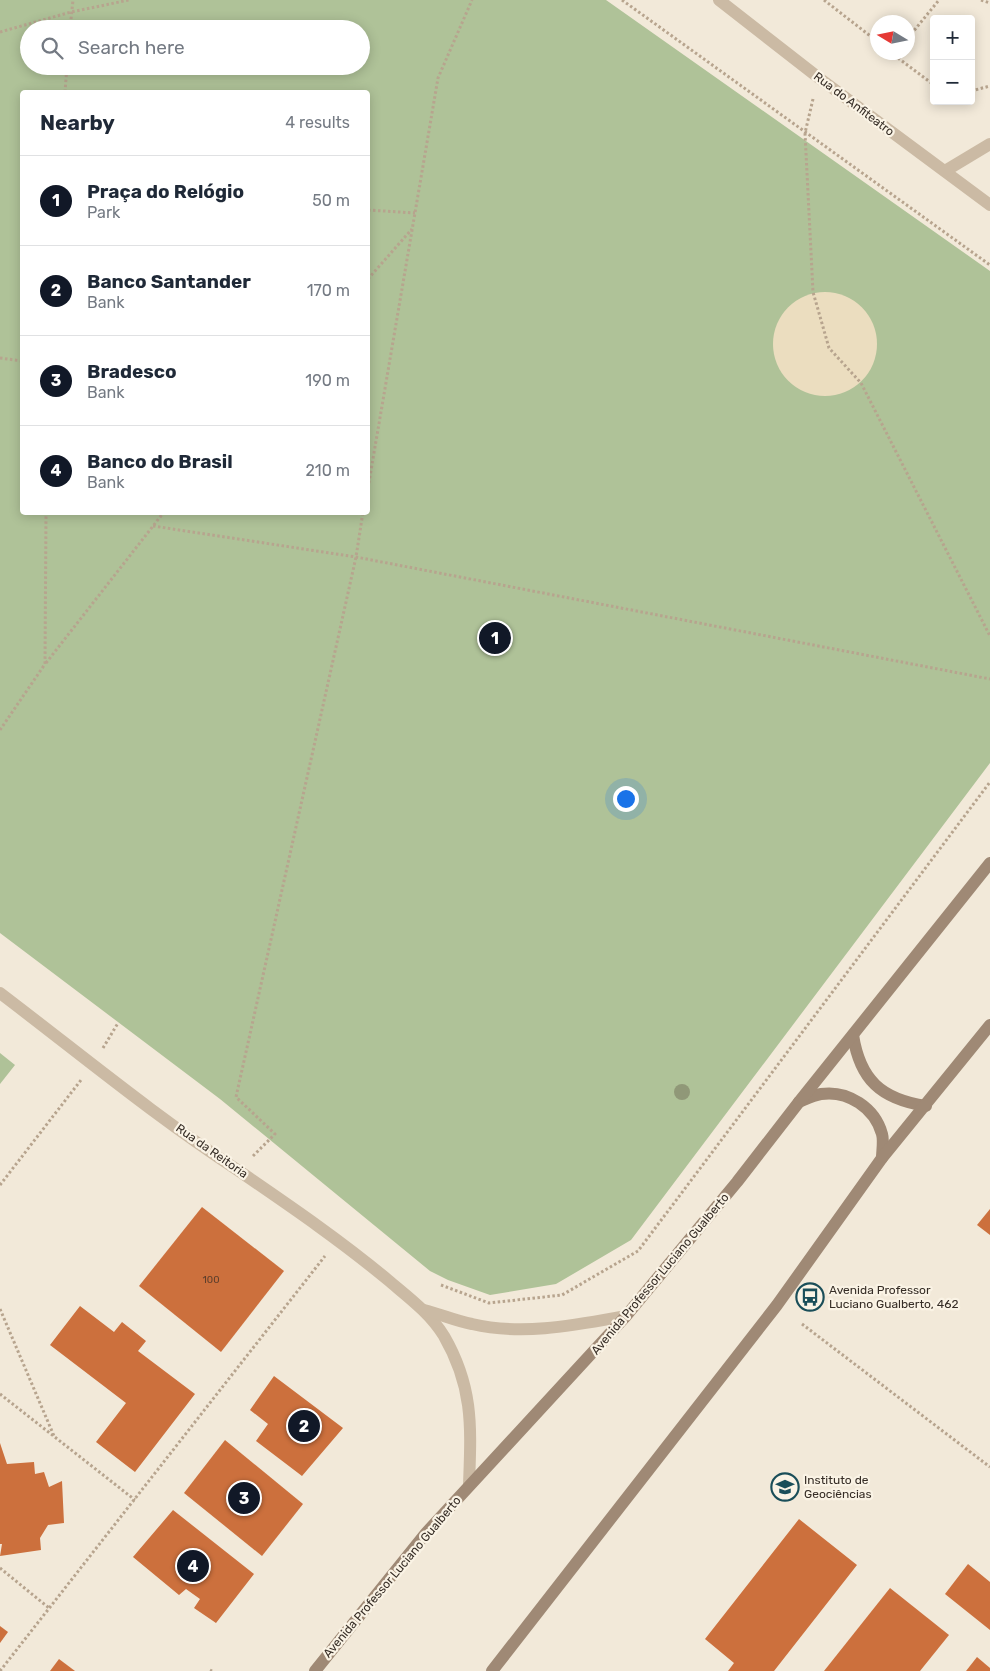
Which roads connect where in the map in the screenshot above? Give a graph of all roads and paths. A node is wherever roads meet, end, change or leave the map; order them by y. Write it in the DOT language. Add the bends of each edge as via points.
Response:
graph roads {
  1 [pos="73,0"];
  2 [pos="129,0"];
  3 [pos="472,0"];
  4 [pos="622,0"];
  5 [pos="719,0"];
  6 [pos="824,0"];
  7 [pos="939,0"];
  8 [pos="981,0"];
  9 [pos="990,3"];
  10 [pos="72,12"];
  11 [pos="43,20"];
  12 [pos="71,20"];
  13 [pos="20,26"];
  14 [pos="915,29"];
  15 [pos="0,32"];
  16 [pos="870,36"];
  17 [pos="902,60"];
  18 [pos="66,75"];
  19 [pos="818,78"];
  20 [pos="930,82"];
  21 [pos="990,86"];
  22 [pos="65,90"];
  23 [pos="975,90"];
  24 [pos="805,134"];
  25 [pos="990,144"];
  26 [pos="945,171"];
  27 [pos="990,205"];
  28 [pos="370,210"];
  29 [pos="415,212"];
  30 [pos="412,228"];
  31 [pos="990,265"];
  32 [pos="370,277"];
  33 [pos="0,358"];
  34 [pos="20,361"];
  35 [pos="370,476"];
  36 [pos="46,515"];
  37 [pos="162,515"];
  38 [pos="363,515"];
  39 [pos="153,526"];
  40 [pos="356,557"];
  41 [pos="990,636"];
  42 [pos="45,664"];
  43 [pos="990,679"];
  44 [pos="0,730"];
  45 [pos="990,782"];
  46 [pos="990,863"];
  47 [pos="0,993"];
  48 [pos="118,1023"];
  49 [pos="990,1025"];
  50 [pos="853,1035"];
  51 [pos="93,1064"];
  52 [pos="799,1102"];
  53 [pos="926,1106"];
  54 [pos="882,1158"];
  55 [pos="238,1171"];
  56 [pos="0,1185"];
  57 [pos="338,1239"];
  58 [pos="441,1285"];
  59 [pos="0,1309"];
  60 [pos="424,1310"];
  61 [pos="626,1316"];
  62 [pos="802,1324"];
  63 [pos="0,1394"];
  64 [pos="54,1437"];
  65 [pos="990,1467"];
  66 [pos="469,1485"];
  67 [pos="135,1500"];
  68 [pos="0,1568"];
  69 [pos="50,1608"];
  70 [pos="0,1671"];
  71 [pos="315,1671"];
  72 [pos="492,1671"];
  1 -- 10 [label="path"];
  2 -- 10 [label="path"];
  3 -- 29 [label="path" via="438,78"];
  4 -- 24 [label="path"];
  5 -- 19 [label="street, Rua do Anfiteatro"];
  6 -- 16 [label="path"];
  7 -- 14 [label="path"];
  8 -- 9 [label="path"];
  10 -- 11 [label="path"];
  10 -- 12 [label="path"];
  13 -- 15 [label="path"];
  17 -- 20 [label="path"];
  18 -- 22 [label="path"];
  19 -- 24 [label="path"];
  19 -- 26 [label="street, Rua do Anfiteatro"];
  21 -- 23 [label="path"];
  24 -- 31 [label="path"];
  24 -- 41 [label="path" via="813,292 829,348 861,382"];
  25 -- 26 [label="street"];
  26 -- 27 [label="street, Rua do Anfiteatro"];
  28 -- 29 [label="path"];
  29 -- 30 [label="path"];
  30 -- 32 [label="path"];
  30 -- 35 [label="path"];
  33 -- 34 [label="path"];
  36 -- 42 [label="path"];
  37 -- 39 [label="path"];
  38 -- 40 [label="path"];
  39 -- 40 [label="path"];
  39 -- 42 [label="path"];
  40 -- 43 [label="path"];
  40 -- 55 [label="path" via="236,1097 275,1134"];
  42 -- 44 [label="path"];
  45 -- 58 [label="path" via="638,1251 562,1295 488,1303"];
  46 -- 50 [label="street, Avenida Professor Luciano Gualberto"];
  47 -- 51 [label="street, Rua da Reitoria"];
  48 -- 51 [label="path"];
  49 -- 53 [label="street"];
  50 -- 52 [label="street, Avenida Professor Luciano Gualberto"];
  50 -- 53 [label="street" via="856,1057 867,1077 883,1093 904,1103"];
  51 -- 55 [label="street, Rua da Reitoria"];
  51 -- 56 [label="path"];
  52 -- 54 [label="street" via="821,1094 850,1096 875,1119 882,1135"];
  52 -- 61 [label="street, Avenida Professor Luciano Gualberto"];
  53 -- 54 [label="street"];
  54 -- 72 [label="street" via="777,1305"];
  55 -- 57 [label="street, Rua da Reitoria"];
  57 -- 60 [label="street, Rua da Reitoria"];
  57 -- 67 [label="path"];
  59 -- 64 [label="path"];
  60 -- 61 [label="street, Rua da Reitoria" via="473,1324 524,1330"];
  60 -- 66 [label="street, Rua da Reitoria" via="443,1334 467,1391 471,1421"];
  61 -- 66 [label="street, Avenida Professor Luciano Gualberto"];
  62 -- 65 [label="path"];
  63 -- 64 [label="path"];
  64 -- 67 [label="path"];
  66 -- 71 [label="street, Avenida Professor Luciano Gualberto" via="367,1604"];
  67 -- 69 [label="path"];
  68 -- 69 [label="path"];
  69 -- 70 [label="path"];
}
